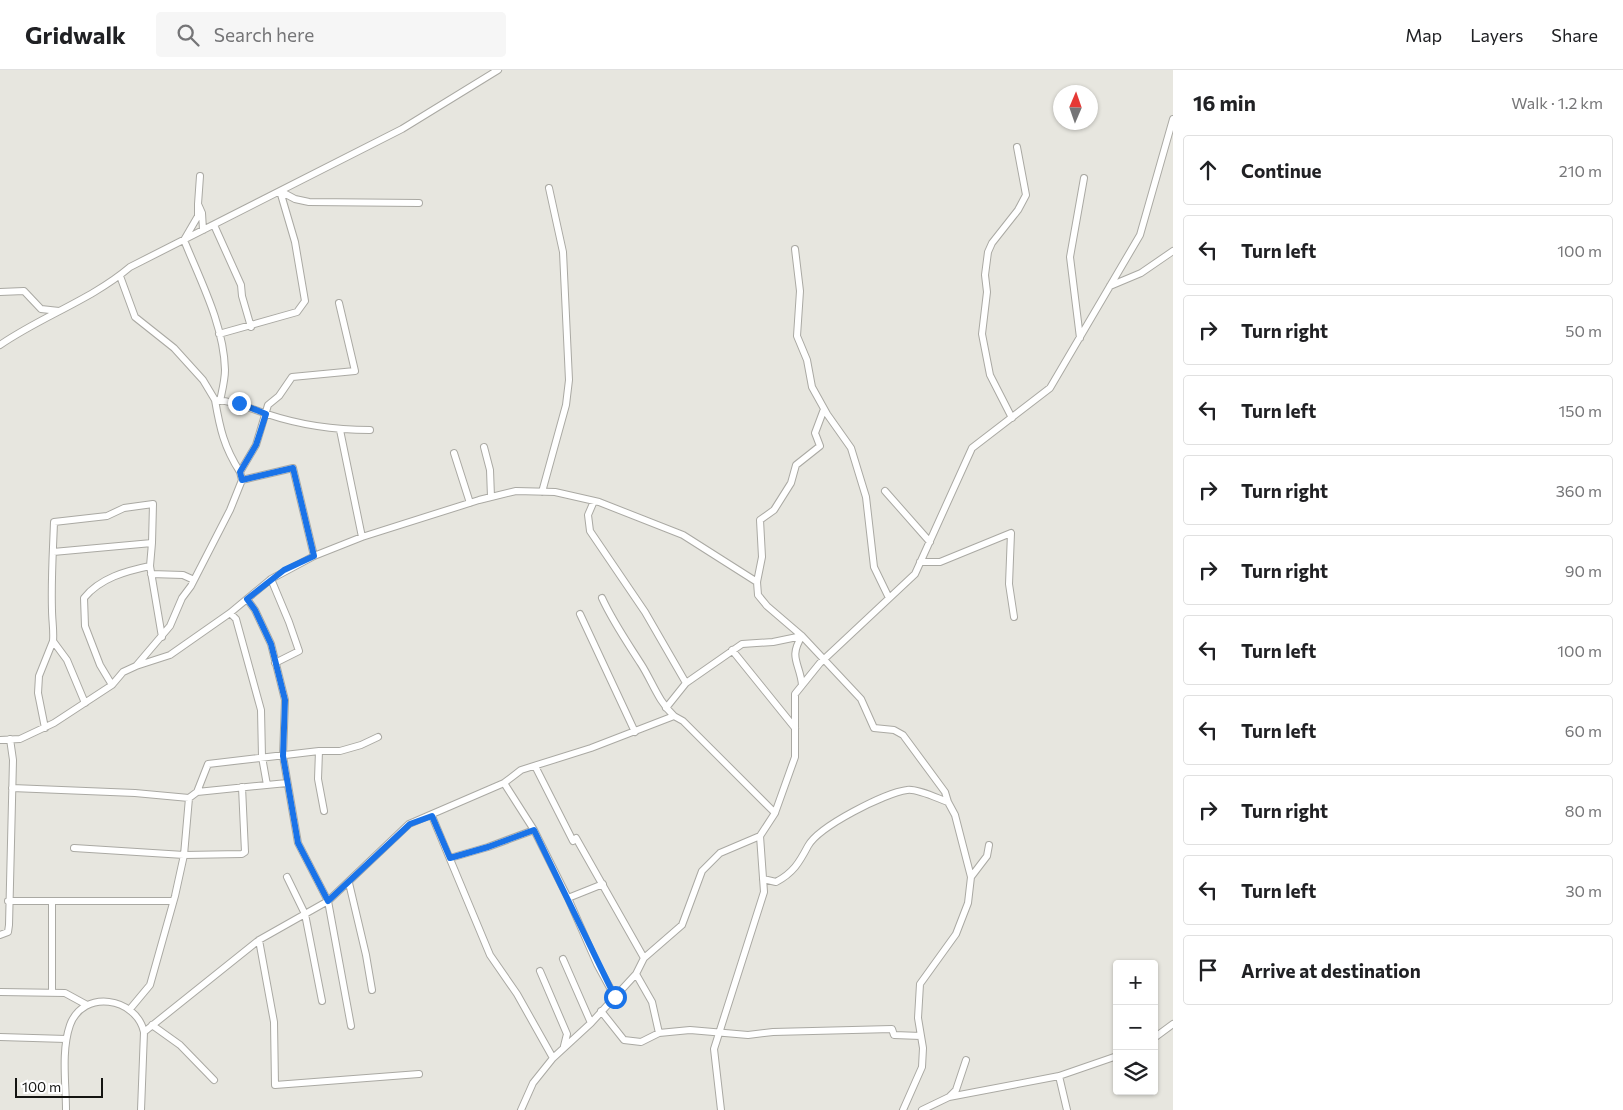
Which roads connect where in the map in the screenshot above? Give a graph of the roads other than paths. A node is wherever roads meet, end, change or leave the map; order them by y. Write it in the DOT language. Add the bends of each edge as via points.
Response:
graph roads {
  1 [pos="498,70"];
  2 [pos="1173,119"];
  3 [pos="1017,147"];
  4 [pos="200,176"];
  5 [pos="1084,178"];
  6 [pos="549,188"];
  7 [pos="280,191"];
  8 [pos="419,203"];
  9 [pos="198,204"];
  10 [pos="214,224"];
  11 [pos="202,230"];
  12 [pos="184,240"];
  13 [pos="795,248"];
  14 [pos="1173,251"];
  15 [pos="120,276"];
  16 [pos="1110,286"];
  17 [pos="0,292"];
  18 [pos="340,303"];
  19 [pos="60,311"];
  20 [pos="251,327"];
  21 [pos="219,334"];
  22 [pos="1080,338"];
  23 [pos="0,346"];
  24 [pos="218,400"];
  25 [pos="824,409"];
  26 [pos="266,414"];
  27 [pos="1012,418"];
  28 [pos="340,430"];
  29 [pos="370,430"];
  30 [pos="484,447"];
  31 [pos="454,453"];
  32 [pos="240,472"];
  33 [pos="242,480"];
  34 [pos="885,491"];
  35 [pos="542,492"];
  36 [pos="490,497"];
  37 [pos="594,501"];
  38 [pos="470,503"];
  39 [pos="362,537"];
  40 [pos="930,542"];
  41 [pos="152,543"];
  42 [pos="53,552"];
  43 [pos="314,556"];
  44 [pos="920,562"];
  45 [pos="150,566"];
  46 [pos="152,574"];
  47 [pos="271,579"];
  48 [pos="194,580"];
  49 [pos="757,582"];
  50 [pos="602,598"];
  51 [pos="889,598"];
  52 [pos="247,599"];
  53 [pos="230,613"];
  54 [pos="580,614"];
  55 [pos="1014,617"];
  56 [pos="802,636"];
  57 [pos="162,637"];
  58 [pos="53,641"];
  59 [pos="732,650"];
  60 [pos="824,659"];
  61 [pos="275,663"];
  62 [pos="136,666"];
  63 [pos="686,683"];
  64 [pos="112,685"];
  65 [pos="802,685"];
  66 [pos="85,703"];
  67 [pos="666,708"];
  68 [pos="674,716"];
  69 [pos="45,728"];
  70 [pos="795,728"];
  71 [pos="635,732"];
  72 [pos="378,737"];
  73 [pos="10,739"];
  74 [pos="0,740"];
  75 [pos="319,750"];
  76 [pos="283,756"];
  77 [pos="262,757"];
  78 [pos="535,766"];
  79 [pos="287,783"];
  80 [pos="504,783"];
  81 [pos="267,785"];
  82 [pos="242,787"];
  83 [pos="12,788"];
  84 [pos="197,792"];
  85 [pos="189,798"];
  86 [pos="948,802"];
  87 [pos="324,811"];
  88 [pos="775,813"];
  89 [pos="432,816"];
  90 [pos="534,830"];
  91 [pos="760,836"];
  92 [pos="989,845"];
  93 [pos="74,848"];
  94 [pos="184,855"];
  95 [pos="450,858"];
  96 [pos="287,877"];
  97 [pos="970,877"];
  98 [pos="763,879"];
  99 [pos="349,883"];
  100 [pos="603,884"];
  101 [pos="568,898"];
  102 [pos="8,901"];
  103 [pos="52,901"];
  104 [pos="172,901"];
  105 [pos="328,901"];
  106 [pos="305,914"];
  107 [pos="0,935"];
  108 [pos="259,940"];
  109 [pos="644,958"];
  110 [pos="562,960"];
  111 [pos="540,971"];
  112 [pos="636,974"];
  113 [pos="372,990"];
  114 [pos="0,992"];
  115 [pos="52,993"];
  116 [pos="615,997"];
  117 [pos="322,1001"];
  118 [pos="88,1005"];
  119 [pos="130,1009"];
  120 [pos="601,1011"];
  121 [pos="590,1023"];
  122 [pos="1173,1024"];
  123 [pos="152,1025"];
  124 [pos="351,1026"];
  125 [pos="720,1031"];
  126 [pos="144,1032"];
  127 [pos="659,1033"];
  128 [pos="1158,1035"];
  129 [pos="921,1036"];
  130 [pos="0,1037"];
  131 [pos="66,1039"];
  132 [pos="564,1047"];
  133 [pos="1113,1057"];
  134 [pos="553,1058"];
  135 [pos="966,1060"];
  136 [pos="418,1074"];
  137 [pos="1059,1076"];
  138 [pos="214,1080"];
  139 [pos="949,1097"];
  140 [pos="66,1110"];
  141 [pos="141,1110"];
  142 [pos="521,1110"];
  143 [pos="720,1110"];
  144 [pos="903,1110"];
  145 [pos="922,1110"];
  146 [pos="1067,1110"];
  1 -- 7 [label="street" via="402,129"];
  2 -- 16 [label="street" via="1140,236"];
  3 -- 27 [label="street" via="1026,195 988,252 982,334 990,375"];
  4 -- 9 [label="street"];
  5 -- 22 [label="street" via="1070,257"];
  6 -- 35 [label="street" via="562,252 569,380 566,405"];
  7 -- 8 [label="street" via="309,202"];
  7 -- 10 [label="street"];
  7 -- 20 [label="street" via="295,242 305,301 297,312"];
  9 -- 11 [label="street" via="202,213"];
  9 -- 12 [label="street" via="198,216"];
  10 -- 11 [label="street"];
  10 -- 20 [label="street" via="241,285"];
  11 -- 12 [label="street"];
  12 -- 15 [label="street" via="130,267"];
  12 -- 21 [label="street" via="213,310"];
  13 -- 25 [label="street" via="800,291 797,336 807,360 812,387"];
  14 -- 16 [label="street" via="1142,274"];
  15 -- 19 [label="street"];
  15 -- 24 [label="street" via="135,317 178,353"];
  16 -- 22 [label="street"];
  17 -- 19 [label="street" via="24,291 41,309"];
  18 -- 26 [label="street" via="355,371 292,377 270,403"];
  19 -- 23 [label="street" via="27,327"];
  20 -- 21 [label="street"];
  21 -- 24 [label="street" via="225,370"];
  22 -- 27 [label="street" via="1050,388"];
  24 -- 26 [label="street" via="239,403"];
  24 -- 32 [label="street" via="220,429 227,452"];
  25 -- 49 [label="street" via="815,433 820,446 796,464 790,483 774,510 760,520 762,557"];
  25 -- 51 [label="street" via="851,448 866,497 874,567"];
  26 -- 28 [label="street"];
  26 -- 32 [label="street" via="256,445"];
  27 -- 40 [label="street" via="972,448"];
  28 -- 29 [label="street"];
  28 -- 39 [label="street"];
  30 -- 36 [label="street" via="490,470"];
  31 -- 38 [label="street"];
  32 -- 33 [label="street"];
  33 -- 43 [label="street" via="293,468"];
  33 -- 48 [label="street"];
  34 -- 40 [label="street"];
  35 -- 36 [label="street" via="516,491"];
  35 -- 37 [label="street"];
  36 -- 38 [label="street"];
  37 -- 49 [label="street" via="682,535"];
  37 -- 63 [label="street" via="588,515 590,531 645,612"];
  38 -- 39 [label="street"];
  39 -- 43 [label="street"];
  40 -- 44 [label="street"];
  41 -- 42 [label="street"];
  41 -- 42 [label="street" via="153,504 124,508 107,516 54,522"];
  41 -- 45 [label="street"];
  42 -- 58 [label="street"];
  43 -- 47 [label="street"];
  44 -- 51 [label="street" via="915,574"];
  44 -- 55 [label="street" via="940,562 1011,533 1009,584"];
  45 -- 46 [label="street"];
  45 -- 64 [label="street" via="122,572 91,589 84,598 86,626 100,665"];
  46 -- 48 [label="street" via="183,575"];
  46 -- 57 [label="street"];
  47 -- 52 [label="street"];
  47 -- 61 [label="street" via="299,651"];
  48 -- 57 [label="street"];
  49 -- 56 [label="street" via="758,595 767,606"];
  50 -- 67 [label="street"];
  51 -- 60 [label="street"];
  52 -- 53 [label="street"];
  52 -- 61 [label="street" via="271,644"];
  53 -- 62 [label="street" via="170,655"];
  53 -- 77 [label="street" via="236,620 261,710"];
  54 -- 71 [label="street"];
  56 -- 59 [label="street" via="742,644"];
  56 -- 60 [label="street"];
  56 -- 65 [label="street" via="796,646 795,658"];
  57 -- 62 [label="street"];
  58 -- 66 [label="street" via="67,660"];
  58 -- 69 [label="street" via="39,676 38,693"];
  59 -- 63 [label="street"];
  59 -- 70 [label="street"];
  60 -- 65 [label="street"];
  60 -- 86 [label="street" via="862,699 874,728 894,730 903,735 946,792"];
  61 -- 76 [label="street" via="285,700"];
  62 -- 64 [label="street" via="123,672"];
  63 -- 67 [label="street"];
  64 -- 66 [label="street"];
  65 -- 70 [label="street" via="795,694"];
  66 -- 69 [label="street"];
  67 -- 68 [label="street"];
  68 -- 71 [label="street"];
  68 -- 88 [label="street" via="683,721"];
  69 -- 73 [label="street"];
  70 -- 88 [label="street" via="795,757"];
  71 -- 78 [label="street"];
  72 -- 75 [label="street" via="340,751"];
  73 -- 74 [label="street"];
  73 -- 83 [label="street"];
  75 -- 76 [label="street"];
  75 -- 87 [label="street" via="318,779"];
  76 -- 77 [label="street"];
  76 -- 79 [label="street"];
  77 -- 81 [label="street"];
  77 -- 84 [label="street" via="208,764"];
  78 -- 80 [label="street" via="521,770"];
  78 -- 100 [label="street" via="574,839"];
  79 -- 81 [label="street"];
  79 -- 105 [label="street" via="298,843"];
  80 -- 89 [label="street"];
  80 -- 90 [label="street"];
  81 -- 82 [label="street"];
  82 -- 84 [label="street"];
  82 -- 94 [label="street" via="245,852 233,856"];
  83 -- 85 [label="street"];
  83 -- 102 [label="street"];
  84 -- 85 [label="street"];
  85 -- 94 [label="street"];
  86 -- 97 [label="street" via="956,815"];
  86 -- 98 [label="street" via="909,789 875,801 828,826 808,846 789,875 776,882"];
  88 -- 91 [label="street"];
  89 -- 95 [label="street"];
  89 -- 99 [label="street" via="410,824"];
  90 -- 95 [label="street"];
  90 -- 101 [label="street"];
  91 -- 98 [label="street"];
  91 -- 109 [label="street" via="720,853 702,871 682,925"];
  92 -- 97 [label="street" via="982,865"];
  93 -- 94 [label="street"];
  94 -- 104 [label="street"];
  95 -- 134 [label="street" via="490,955 517,994"];
  96 -- 106 [label="street"];
  97 -- 129 [label="street" via="968,903 956,934 920,984 918,1018"];
  98 -- 125 [label="street" via="764,892"];
  99 -- 105 [label="street"];
  99 -- 113 [label="street"];
  100 -- 101 [label="street"];
  100 -- 109 [label="street"];
  101 -- 116 [label="street"];
  102 -- 103 [label="street"];
  102 -- 107 [label="street" via="8,932"];
  103 -- 104 [label="street"];
  103 -- 115 [label="street"];
  104 -- 119 [label="street" via="150,985"];
  105 -- 106 [label="street"];
  105 -- 124 [label="street"];
  106 -- 108 [label="street"];
  106 -- 117 [label="street"];
  108 -- 123 [label="street"];
  108 -- 136 [label="street" via="274,1022 275,1085"];
  109 -- 112 [label="street"];
  110 -- 121 [label="street"];
  111 -- 132 [label="street" via="567,1034"];
  112 -- 116 [label="street"];
  112 -- 127 [label="street" via="652,1002"];
  114 -- 115 [label="street"];
  115 -- 118 [label="street" via="73,995"];
  116 -- 120 [label="street"];
  118 -- 119 [label="street" via="107,1001"];
  118 -- 131 [label="street" via="75,1016"];
  119 -- 126 [label="street" via="140,1018"];
  120 -- 121 [label="street"];
  120 -- 127 [label="street" via="624,1040 641,1042"];
  121 -- 132 [label="street"];
  122 -- 128 [label="street"];
  123 -- 126 [label="street"];
  123 -- 138 [label="street" via="180,1045"];
  125 -- 127 [label="street"];
  125 -- 129 [label="street" via="748,1035 892,1029 894,1035"];
  125 -- 143 [label="street" via="714,1049"];
  126 -- 141 [label="street"];
  129 -- 144 [label="street" via="922,1067"];
  130 -- 131 [label="street"];
  131 -- 140 [label="street"];
  132 -- 134 [label="street"];
  133 -- 137 [label="street"];
  134 -- 142 [label="street" via="533,1083"];
  135 -- 139 [label="street" via="956,1090"];
  137 -- 139 [label="street"];
  137 -- 146 [label="street"];
  139 -- 145 [label="street"];
}
